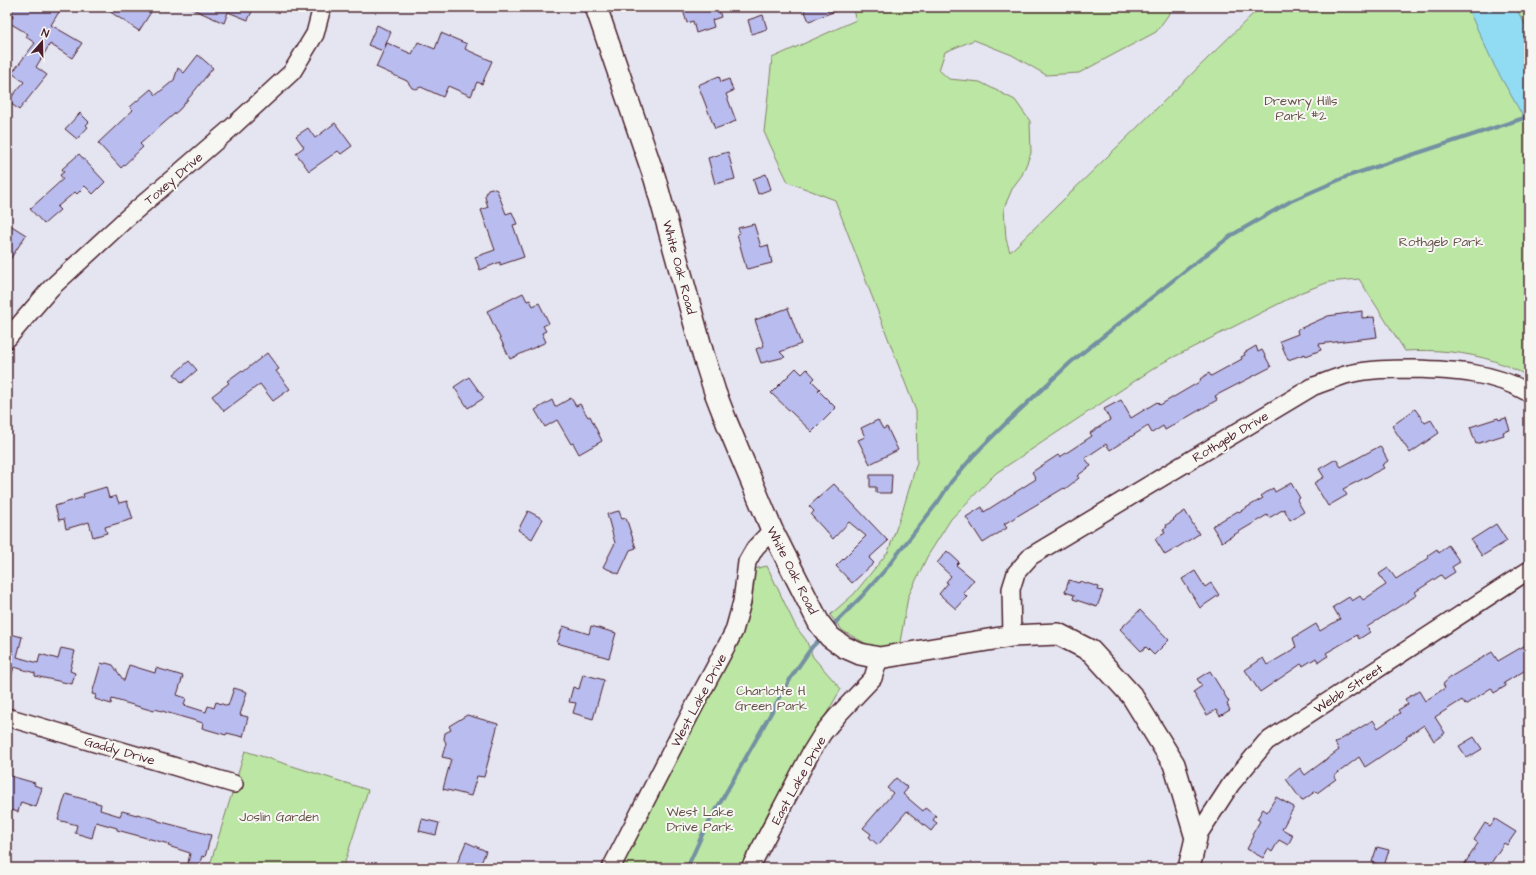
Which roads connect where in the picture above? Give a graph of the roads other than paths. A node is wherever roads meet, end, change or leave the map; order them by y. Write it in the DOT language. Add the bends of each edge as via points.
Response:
graph roads {
  1 [pos="322,7"];
  2 [pos="596,7"];
  3 [pos="7,339"];
  4 [pos="1529,393"];
  5 [pos="772,530"];
  6 [pos="1529,570"];
  7 [pos="1012,636"];
  8 [pos="879,658"];
  9 [pos="7,717"];
  10 [pos="234,784"];
  11 [pos="1196,838"];
  12 [pos="611,868"];
  13 [pos="750,868"];
  14 [pos="1189,868"];
  1 -- 3 [label="street, Toxey Drive" via="315,34 292,72 51,288"];
  2 -- 5 [label="street, White Oak Road" via="659,192 715,392"];
  4 -- 7 [label="street, Rothgeb Drive" via="1518,386 1486,376 1454,370 1391,369 1350,374 1314,386 1031,556 1016,573 1013,584"];
  5 -- 8 [label="street, White Oak Road" via="819,623 830,637 860,654"];
  5 -- 12 [label="street, West Lake Drive" via="755,548 747,562 742,602 728,644"];
  6 -- 11 [label="street, Webb Street" via="1266,742 1231,784"];
  7 -- 8 [label="street, White Oak Road"];
  7 -- 11 [label="street, White Oak Road" via="1058,634 1091,651 1132,696 1174,764"];
  8 -- 13 [label="street, East Lake Drive" via="873,678 834,719 810,754"];
  9 -- 10 [label="street, Gaddy Drive"];
  11 -- 14 [label="street, White Oak Road"];
}
